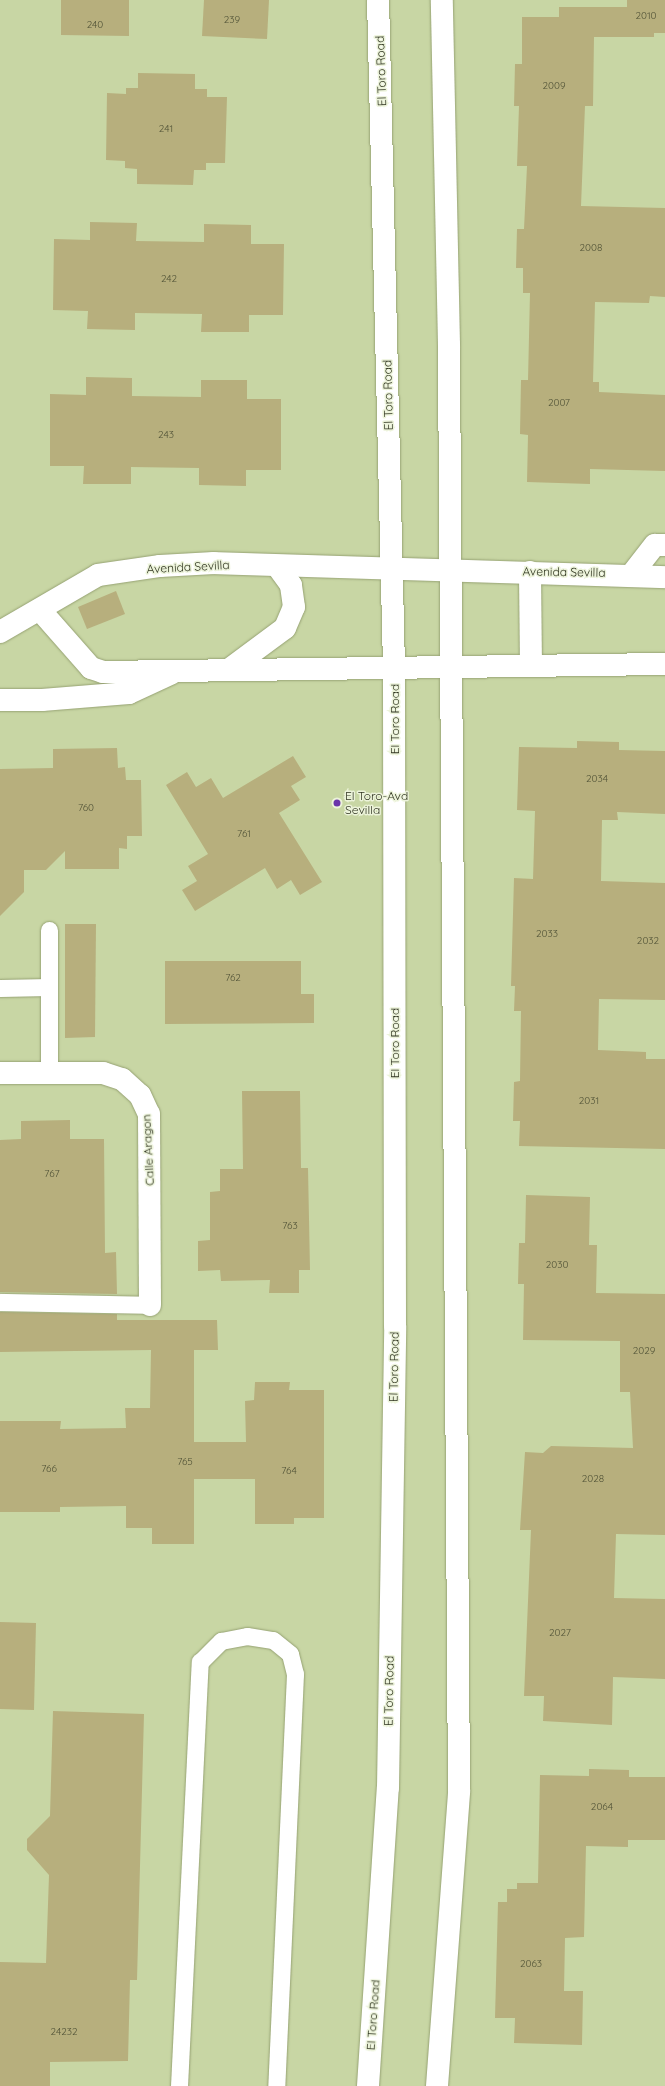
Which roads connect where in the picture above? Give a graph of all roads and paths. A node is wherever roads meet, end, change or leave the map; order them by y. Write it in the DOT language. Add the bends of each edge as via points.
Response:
graph roads {
  1 [pos="378,0"];
  2 [pos="442,0"];
  3 [pos="665,545"];
  4 [pos="278,567"];
  5 [pos="392,571"];
  6 [pos="449,571"];
  7 [pos="530,572"];
  8 [pos="632,574"];
  9 [pos="665,577"];
  10 [pos="40,610"];
  11 [pos="0,632"];
  12 [pos="665,664"];
  13 [pos="449,666"];
  14 [pos="531,666"];
  15 [pos="394,667"];
  16 [pos="231,668"];
  17 [pos="181,669"];
  18 [pos="0,700"];
  19 [pos="49,930"];
  20 [pos="49,987"];
  21 [pos="0,988"];
  22 [pos="0,1073"];
  23 [pos="49,1073"];
  24 [pos="0,1302"];
  25 [pos="150,1305"];
  26 [pos="179,2086"];
  27 [pos="276,2086"];
  28 [pos="368,2086"];
  29 [pos="438,2086"];
  1 -- 5 [label="main road, El Toro Road"];
  2 -- 6 [label="main road"];
  3 -- 8 [label="main road" via="655,545"];
  4 -- 5 [label="main road, Avenida Sevilla"];
  4 -- 10 [label="main road, Avenida Sevilla" via="214,563 98,575"];
  4 -- 16 [label="main road" via="290,585 294,607 285,628"];
  5 -- 6 [label="main road, Avenida Sevilla"];
  5 -- 15 [label="main road, El Toro Road"];
  6 -- 7 [label="main road, Avenida Sevilla"];
  6 -- 13 [label="main road"];
  7 -- 8 [label="main road, Avenida Sevilla"];
  7 -- 14 [label="main road"];
  8 -- 9 [label="main road, Avenida Sevilla"];
  10 -- 11 [label="main road, Avenida Sevilla"];
  10 -- 17 [label="main road" via="91,668 104,672"];
  12 -- 14 [label="main road"];
  13 -- 14 [label="main road"];
  13 -- 15 [label="main road"];
  13 -- 29 [label="main road" via="459,1791"];
  15 -- 16 [label="main road"];
  15 -- 28 [label="main road, El Toro Road" via="395,1326 388,1788"];
  16 -- 17 [label="main road"];
  17 -- 18 [label="main road" via="129,693 42,700"];
  19 -- 20 [label="lane"];
  20 -- 21 [label="lane"];
  20 -- 23 [label="lane"];
  22 -- 23 [label="main road, Calle Aragon"];
  23 -- 25 [label="main road, Calle Aragon" via="103,1073 122,1079 140,1095 149,1114"];
  24 -- 25 [label="lane"];
  26 -- 27 [label="lane" via="200,1662 220,1641 247,1636 273,1640 290,1654 294,1674"];
}
